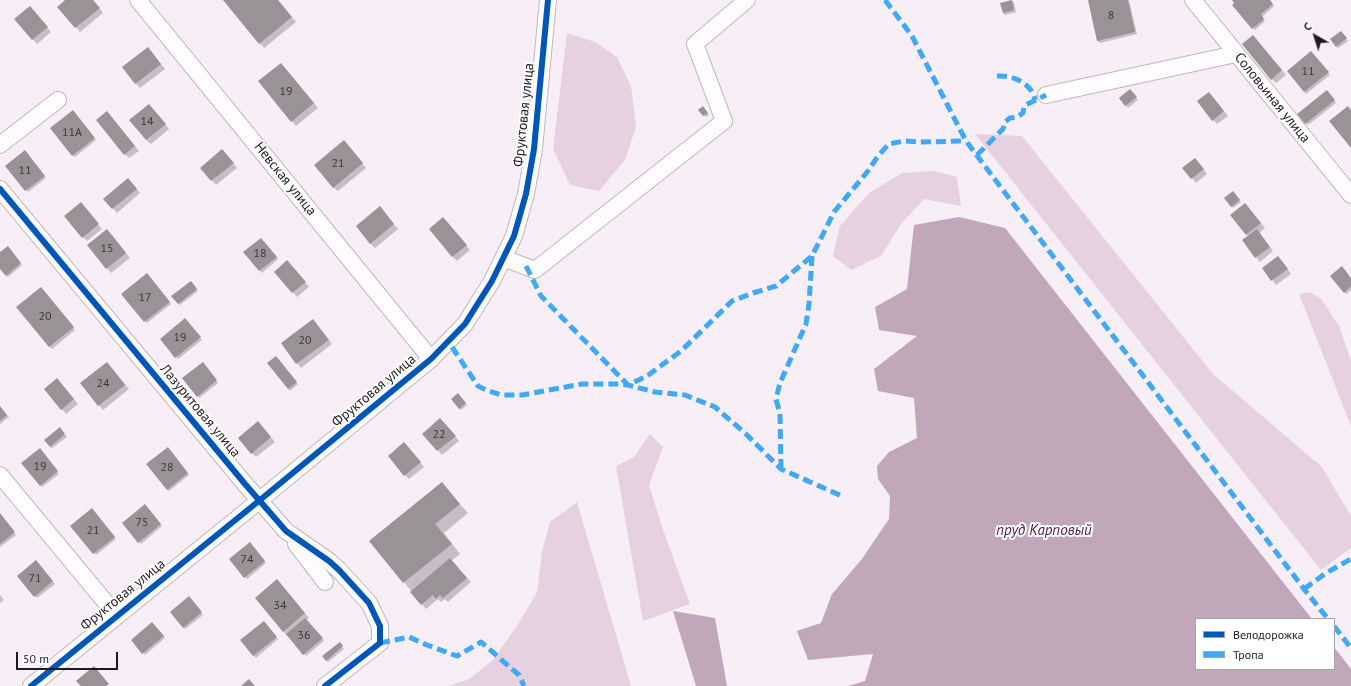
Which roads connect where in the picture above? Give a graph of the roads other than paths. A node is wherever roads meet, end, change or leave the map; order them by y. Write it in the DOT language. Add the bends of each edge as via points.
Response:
graph roads {
  1 [pos="138,0"];
  2 [pos="548,0"];
  3 [pos="747,0"];
  4 [pos="1193,0"];
  5 [pos="1236,54"];
  6 [pos="1046,95"];
  7 [pos="58,100"];
  8 [pos="0,145"];
  9 [pos="0,189"];
  10 [pos="1351,195"];
  11 [pos="503,258"];
  12 [pos="431,359"];
  13 [pos="0,475"];
  14 [pos="260,500"];
  15 [pos="286,531"];
  16 [pos="325,582"];
  17 [pos="117,616"];
  18 [pos="31,686"];
  19 [pos="325,686"];
  1 -- 12 [label="street, Невская улица"];
  2 -- 11 [label="street, Фруктовая улица" via="534,149 526,194 514,236"];
  3 -- 11 [label="street" via="695,44 724,122 535,270"];
  4 -- 5 [label="street, Соловьиная улица"];
  5 -- 6 [label="street"];
  5 -- 10 [label="street, Соловьиная улица"];
  7 -- 8 [label="street"];
  9 -- 14 [label="street, Лазуритовая улица"];
  11 -- 12 [label="street, Фруктовая улица" via="465,324"];
  12 -- 14 [label="street, Фруктовая улица"];
  13 -- 17 [label="street"];
  14 -- 15 [label="street, Лазуритовая улица"];
  14 -- 17 [label="street, Фруктовая улица"];
  15 -- 16 [label="street"];
  15 -- 19 [label="street, Лазуритовая улица" via="334,566 368,603 380,626 380,643"];
  17 -- 18 [label="street, Фруктовая улица"];
}
